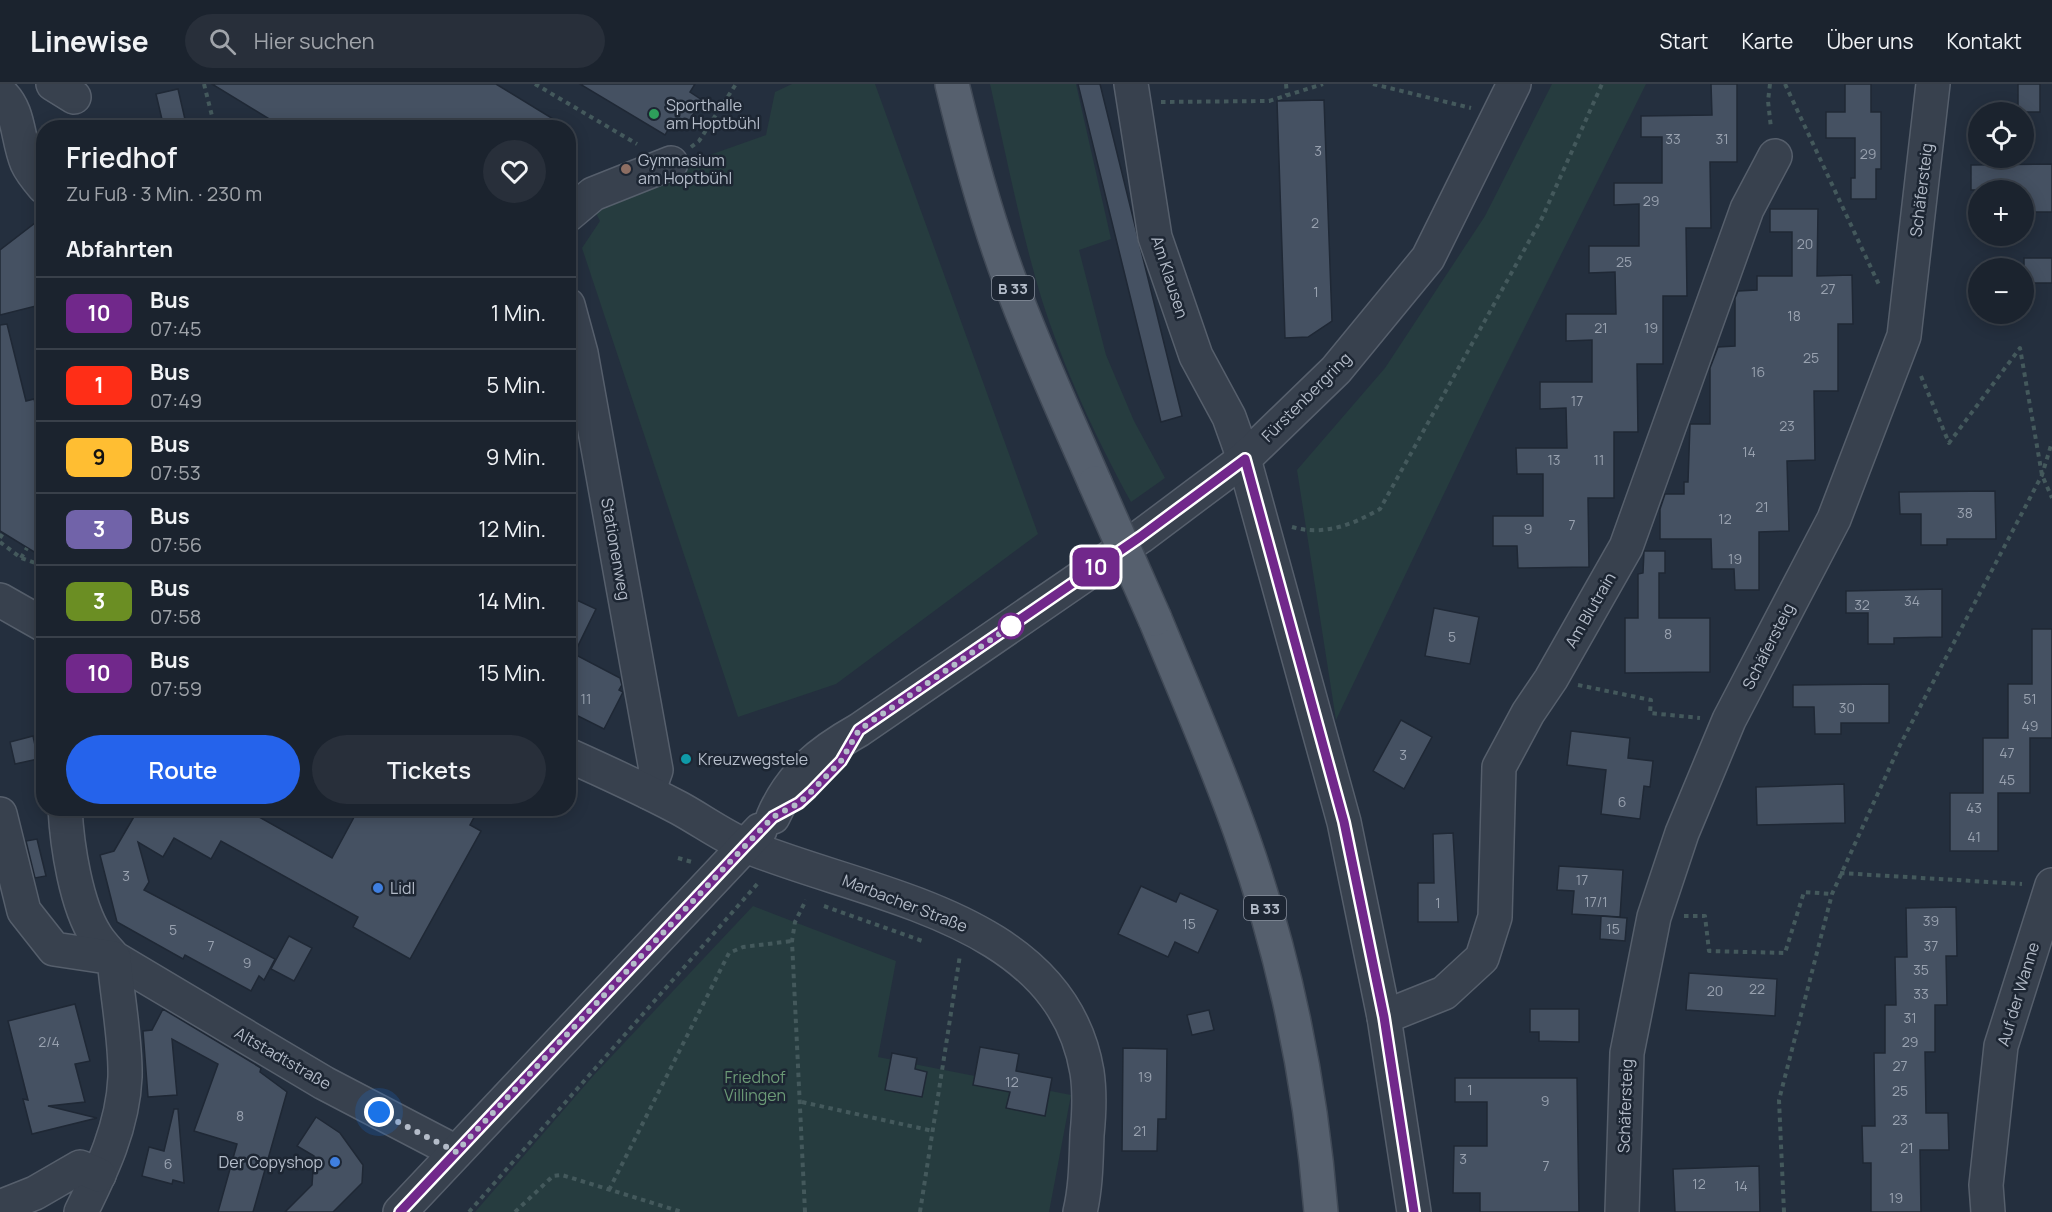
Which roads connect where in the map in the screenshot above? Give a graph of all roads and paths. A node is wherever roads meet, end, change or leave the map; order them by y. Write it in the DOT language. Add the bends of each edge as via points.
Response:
graph roads {
  1 [pos="204,84"];
  2 [pos="536,84"];
  3 [pos="736,84"];
  4 [pos="952,84"];
  5 [pos="1286,84"];
  6 [pos="1323,84"];
  7 [pos="1373,84"];
  8 [pos="1514,84"];
  9 [pos="1602,84"];
  10 [pos="1770,84"];
  11 [pos="1933,84"];
  12 [pos="0,93"];
  13 [pos="1132,93"];
  14 [pos="1287,95"];
  15 [pos="1499,118"];
  16 [pos="213,120"];
  17 [pos="610,129"];
  18 [pos="1775,156"];
  19 [pos="671,163"];
  20 [pos="36,176"];
  21 [pos="576,209"];
  22 [pos="576,335"];
  23 [pos="2052,442"];
  24 [pos="1245,459"];
  25 [pos="2042,475"];
  26 [pos="2052,498"];
  27 [pos="1261,515"];
  28 [pos="3,533"];
  29 [pos="0,540"];
  30 [pos="27,548"];
  31 [pos="21,558"];
  32 [pos="36,563"];
  33 [pos="0,600"];
  34 [pos="36,620"];
  35 [pos="1551,679"];
  36 [pos="1729,720"];
  37 [pos="576,759"];
  38 [pos="648,792"];
  39 [pos="0,814"];
  40 [pos="65,816"];
  41 [pos="745,846"];
  42 [pos="1840,873"];
  43 [pos="768,886"];
  44 [pos="2052,886"];
  45 [pos="1832,894"];
  46 [pos="796,896"];
  47 [pos="806,900"];
  48 [pos="1654,917"];
  49 [pos="906,935"];
  50 [pos="792,941"];
  51 [pos="960,955"];
  52 [pos="114,958"];
  53 [pos="1384,1017"];
  54 [pos="802,1102"];
  55 [pos="933,1131"];
  56 [pos="456,1152"];
  57 [pos="99,1175"];
  58 [pos="609,1190"];
  59 [pos="0,1207"];
  60 [pos="81,1212"];
  61 [pos="400,1212"];
  62 [pos="469,1212"];
  63 [pos="515,1212"];
  64 [pos="682,1212"];
  65 [pos="806,1212"];
  66 [pos="920,1212"];
  67 [pos="1080,1212"];
  68 [pos="1321,1212"];
  69 [pos="1414,1212"];
  70 [pos="1622,1212"];
  71 [pos="1784,1212"];
  72 [pos="1988,1212"];
  1 -- 16 [label="path"];
  2 -- 17 [label="path"];
  3 -- 19 [label="path" via="699,141"];
  4 -- 68 [label="main road, B 33, bridge" via="1009,280 1220,775 1265,907 1298,1042"];
  5 -- 14 [label="path"];
  6 -- 14 [label="path"];
  7 -- 15 [label="path"];
  8 -- 15 [label="street, Fürstenbergring"];
  9 -- 27 [label="path" via="1542,218 1380,510 1352,525 1322,531 1295,528"];
  10 -- 18 [label="path" via="1768,101"];
  11 -- 36 [label="street, Schäfersteig" via="1904,336 1834,519"];
  12 -- 20 [label="street" via="14,111 28,165"];
  13 -- 14 [label="path" via="1269,101"];
  13 -- 24 [label="street, Am Klausen" via="1155,237 1196,356 1229,417"];
  15 -- 24 [label="street, Fürstenbergring" via="1428,258 1336,370"];
  18 -- 35 [label="street, Am Blutrain" via="1747,209 1626,547"];
  19 -- 21 [label="street" via="593,194"];
  22 -- 38 [label="street, Stationenweg" via="656,770"];
  23 -- 25 [label="path"];
  24 -- 27 [label="street, Am Klausen"];
  24 -- 41 [label="street, Fürstenbergring" via="1140,537 859,730 841,761 811,792 773,817"];
  25 -- 26 [label="path"];
  25 -- 42 [label="path" via="1900,745"];
  27 -- 53 [label="street, Am Klausen" via="1344,822"];
  28 -- 29 [label="path"];
  29 -- 31 [label="path"];
  30 -- 31 [label="path"];
  31 -- 32 [label="path"];
  33 -- 34 [label="street"];
  35 -- 36 [label="path" via="1651,700 1650,713"];
  35 -- 53 [label="street, Am Blutrain" via="1499,767 1495,917 1482,958 1444,993"];
  36 -- 48 [label="street, Schäfersteig" via="1682,833"];
  37 -- 38 [label="street, Marbacher Straße"];
  38 -- 41 [label="street, Marbacher Straße"];
  39 -- 52 [label="street" via="24,911 54,949"];
  40 -- 52 [label="street, Altstadtstraße" via="84,911 96,936"];
  41 -- 56 [label="street, Fürstenbergring"];
  41 -- 67 [label="street, Marbacher Straße" via="965,924 1012,951 1048,985 1076,1032 1087,1072 1088,1117"];
  42 -- 44 [label="path"];
  42 -- 45 [label="path"];
  43 -- 62 [label="path" via="759,882"];
  44 -- 72 [label="street, Auf der Wanne" via="2001,1046 1986,1185"];
  45 -- 48 [label="path" via="1804,892 1785,953 1708,951 1705,916"];
  45 -- 71 [label="path" via="1779,1100"];
  46 -- 47 [label="path"];
  47 -- 49 [label="path"];
  47 -- 50 [label="path" via="795,922"];
  48 -- 70 [label="street, Schäfersteig" via="1627,1053"];
  50 -- 54 [label="path"];
  50 -- 58 [label="path" via="743,947 729,953"];
  51 -- 55 [label="path"];
  52 -- 56 [label="street, Altstadtstraße" via="324,1083"];
  52 -- 57 [label="street" via="125,1078 115,1134"];
  53 -- 69 [label="street, Am Klausen"];
  54 -- 55 [label="path"];
  54 -- 65 [label="path"];
  55 -- 66 [label="path"];
  56 -- 61 [label="street, Fürstenbergring"];
  57 -- 59 [label="street" via="80,1167 35,1193"];
  57 -- 60 [label="street"];
  58 -- 63 [label="path" via="562,1175 553,1176"];
  58 -- 64 [label="path"];
}
